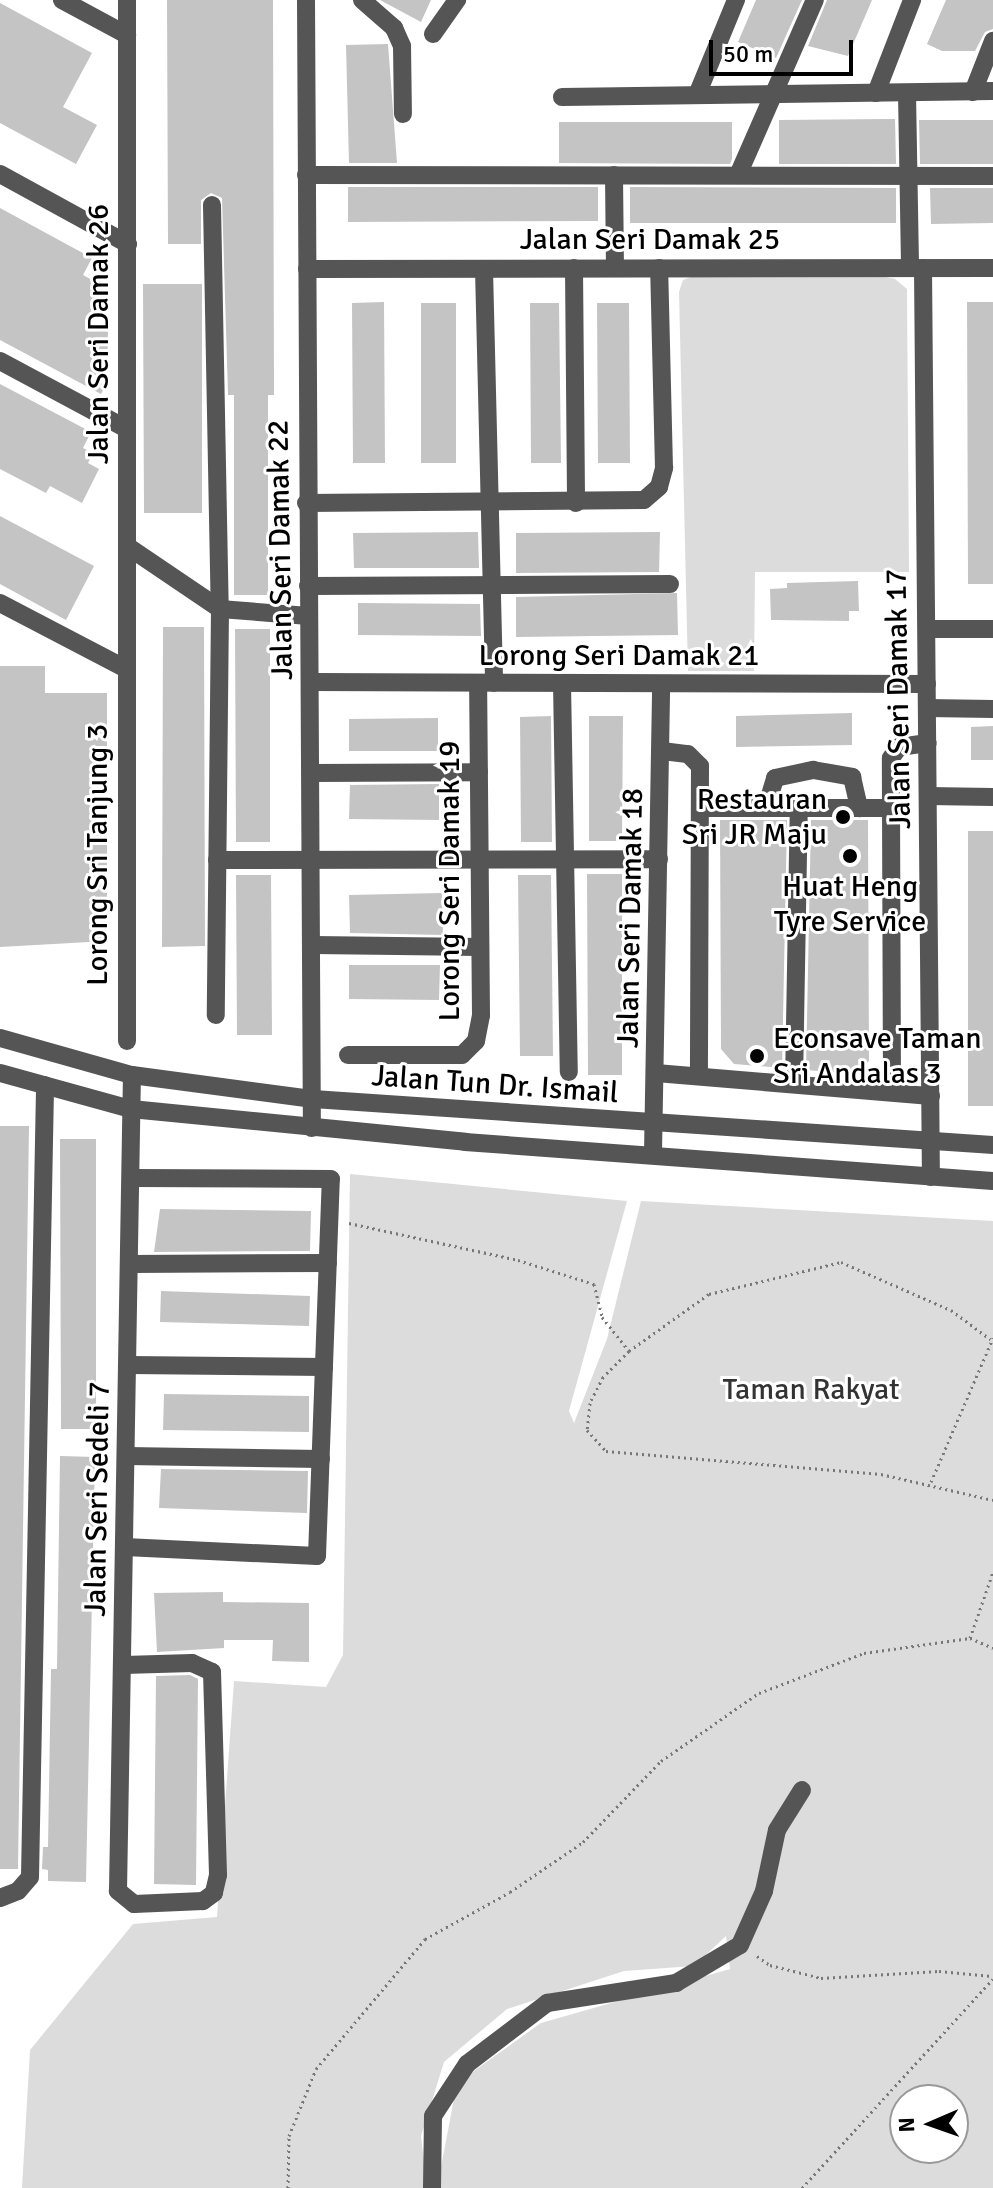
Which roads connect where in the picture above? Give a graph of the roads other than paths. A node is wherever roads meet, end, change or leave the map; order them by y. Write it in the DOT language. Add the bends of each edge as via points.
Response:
graph roads {
  1 [pos="62,0"];
  2 [pos="127,0"];
  3 [pos="306,0"];
  4 [pos="362,0"];
  5 [pos="457,0"];
  6 [pos="736,0"];
  7 [pos="815,0"];
  8 [pos="912,0"];
  9 [pos="433,34"];
  10 [pos="127,35"];
  11 [pos="993,41"];
  12 [pos="993,91"];
  13 [pos="973,92"];
  14 [pos="876,93"];
  15 [pos="907,93"];
  16 [pos="775,94"];
  17 [pos="697,95"];
  18 [pos="562,97"];
  19 [pos="403,114"];
  20 [pos="0,174"];
  21 [pos="306,175"];
  22 [pos="614,175"];
  23 [pos="738,175"];
  24 [pos="908,176"];
  25 [pos="993,176"];
  26 [pos="212,205"];
  27 [pos="128,244"];
  28 [pos="574,268"];
  29 [pos="615,268"];
  30 [pos="659,268"];
  31 [pos="917,268"];
  32 [pos="993,268"];
  33 [pos="307,269"];
  34 [pos="484,269"];
  35 [pos="0,361"];
  36 [pos="127,429"];
  37 [pos="490,500"];
  38 [pos="306,503"];
  39 [pos="576,503"];
  40 [pos="127,546"];
  41 [pos="670,584"];
  42 [pos="492,585"];
  43 [pos="308,586"];
  44 [pos="0,603"];
  45 [pos="220,609"];
  46 [pos="309,616"];
  47 [pos="927,629"];
  48 [pos="993,629"];
  49 [pos="126,669"];
  50 [pos="311,682"];
  51 [pos="486,683"];
  52 [pos="562,683"];
  53 [pos="927,684"];
  54 [pos="661,685"];
  55 [pos="927,708"];
  56 [pos="993,709"];
  57 [pos="928,743"];
  58 [pos="662,751"];
  59 [pos="479,772"];
  60 [pos="312,773"];
  61 [pos="928,796"];
  62 [pos="993,797"];
  63 [pos="700,808"];
  64 [pos="766,808"];
  65 [pos="799,808"];
  66 [pos="859,808"];
  67 [pos="889,808"];
  68 [pos="313,859"];
  69 [pos="480,859"];
  70 [pos="567,859"];
  71 [pos="659,859"];
  72 [pos="217,860"];
  73 [pos="313,945"];
  74 [pos="480,947"];
  75 [pos="216,1015"];
  76 [pos="0,1038"];
  77 [pos="127,1041"];
  78 [pos="348,1055"];
  79 [pos="569,1072"];
  80 [pos="0,1073"];
  81 [pos="656,1073"];
  82 [pos="132,1075"];
  83 [pos="699,1075"];
  84 [pos="794,1083"];
  85 [pos="45,1085"];
  86 [pos="892,1091"];
  87 [pos="931,1096"];
  88 [pos="313,1099"];
  89 [pos="131,1109"];
  90 [pos="654,1125"];
  91 [pos="312,1128"];
  92 [pos="932,1142"];
  93 [pos="993,1145"];
  94 [pos="653,1153"];
  95 [pos="931,1177"];
  96 [pos="132,1178"];
  97 [pos="993,1181"];
  98 [pos="328,1263"];
  99 [pos="130,1264"];
  100 [pos="129,1365"];
  101 [pos="324,1367"];
  102 [pos="127,1456"];
  103 [pos="321,1459"];
  104 [pos="125,1547"];
  105 [pos="124,1665"];
  106 [pos="802,1790"];
  107 [pos="0,1898"];
  108 [pos="432,2188"];
  1 -- 10 [label="street"];
  2 -- 10 [label="street, Jalan Seri Damak 26"];
  3 -- 21 [label="street, Jalan Seri Damak 22"];
  4 -- 19 [label="street" via="394,28 402,46"];
  5 -- 9 [label="street"];
  6 -- 17 [label="street"];
  7 -- 16 [label="street"];
  8 -- 14 [label="street"];
  10 -- 27 [label="street, Jalan Seri Damak 26"];
  11 -- 13 [label="street"];
  12 -- 13 [label="street"];
  13 -- 15 [label="street"];
  14 -- 15 [label="street"];
  14 -- 16 [label="street"];
  15 -- 24 [label="street, Jalan Seri Damak 17"];
  16 -- 17 [label="street"];
  16 -- 23 [label="street"];
  17 -- 18 [label="street"];
  20 -- 27 [label="street"];
  21 -- 22 [label="street"];
  21 -- 33 [label="street, Jalan Seri Damak 22"];
  22 -- 23 [label="street"];
  22 -- 29 [label="street"];
  23 -- 24 [label="street"];
  24 -- 25 [label="street"];
  24 -- 31 [label="street, Jalan Seri Damak 17"];
  26 -- 45 [label="street"];
  27 -- 36 [label="street, Jalan Seri Damak 26"];
  28 -- 29 [label="street, Jalan Seri Damak 25"];
  28 -- 34 [label="street, Jalan Seri Damak 25"];
  28 -- 39 [label="street"];
  29 -- 30 [label="street, Jalan Seri Damak 25"];
  30 -- 31 [label="street, Jalan Seri Damak 25"];
  30 -- 39 [label="street" via="664,468 659,487 644,500 625,504"];
  31 -- 32 [label="street, Jalan Seri Damak 25"];
  31 -- 47 [label="street, Jalan Seri Damak 17"];
  33 -- 34 [label="street, Jalan Seri Damak 25"];
  33 -- 38 [label="street, Jalan Seri Damak 22"];
  34 -- 37 [label="street, Lorong Seri Damak 19"];
  35 -- 36 [label="street"];
  36 -- 40 [label="street, Jalan Seri Damak 26"];
  37 -- 38 [label="street"];
  37 -- 39 [label="street"];
  37 -- 42 [label="street, Lorong Seri Damak 19"];
  38 -- 43 [label="street, Jalan Seri Damak 22"];
  40 -- 45 [label="street"];
  40 -- 49 [label="street, Jalan Seri Damak 26"];
  41 -- 42 [label="street"];
  42 -- 43 [label="street"];
  42 -- 51 [label="street, Lorong Seri Damak 19"];
  43 -- 46 [label="street, Jalan Seri Damak 22"];
  44 -- 49 [label="street"];
  45 -- 46 [label="street"];
  45 -- 72 [label="street"];
  46 -- 50 [label="street, Jalan Seri Damak 22"];
  47 -- 48 [label="street"];
  47 -- 53 [label="street, Jalan Seri Damak 17"];
  49 -- 77 [label="street, Lorong Sri Tanjung 3"];
  50 -- 51 [label="street, Lorong Seri Damak 21"];
  50 -- 60 [label="street, Jalan Seri Damak 22"];
  51 -- 52 [label="street, Lorong Seri Damak 21"];
  51 -- 59 [label="street, Lorong Seri Damak 19"];
  52 -- 54 [label="street, Lorong Seri Damak 21"];
  52 -- 70 [label="street"];
  53 -- 54 [label="street, Lorong Seri Damak 21"];
  53 -- 55 [label="street, Jalan Seri Damak 17"];
  54 -- 58 [label="street, Jalan Seri Damak 18"];
  55 -- 56 [label="street"];
  55 -- 57 [label="street, Jalan Seri Damak 17"];
  57 -- 61 [label="street, Jalan Seri Damak 17"];
  57 -- 67 [label="street" via="894,752"];
  58 -- 63 [label="street" via="696,759"];
  58 -- 71 [label="street, Jalan Seri Damak 18"];
  59 -- 60 [label="street"];
  59 -- 69 [label="street, Lorong Seri Damak 19"];
  60 -- 68 [label="street, Jalan Seri Damak 22"];
  61 -- 62 [label="street"];
  61 -- 87 [label="street, Jalan Seri Damak 17"];
  63 -- 64 [label="street"];
  63 -- 83 [label="street"];
  64 -- 65 [label="street"];
  64 -- 66 [label="street" via="775,778 813,770 852,777"];
  65 -- 66 [label="street"];
  65 -- 84 [label="street"];
  66 -- 67 [label="street"];
  67 -- 86 [label="street"];
  68 -- 69 [label="street"];
  68 -- 72 [label="street"];
  68 -- 73 [label="street, Jalan Seri Damak 22"];
  69 -- 70 [label="street"];
  69 -- 74 [label="street, Lorong Seri Damak 19"];
  70 -- 71 [label="street"];
  70 -- 79 [label="street"];
  71 -- 81 [label="street, Jalan Seri Damak 18"];
  72 -- 75 [label="street"];
  73 -- 74 [label="street"];
  73 -- 88 [label="street, Jalan Seri Damak 22"];
  74 -- 78 [label="street, Lorong Seri Damak 19" via="481,1015 476,1041 462,1055"];
  76 -- 82 [label="street, Jalan Tun Dr. Ismail"];
  80 -- 85 [label="street, Jalan Tun Dr. Ismail"];
  81 -- 83 [label="street"];
  81 -- 90 [label="street, Jalan Seri Damak 18"];
  82 -- 88 [label="street, Jalan Tun Dr. Ismail"];
  82 -- 89 [label="street, Jalan Seri Sedeli 7"];
  83 -- 84 [label="street"];
  84 -- 86 [label="street"];
  85 -- 89 [label="street, Jalan Tun Dr. Ismail"];
  85 -- 107 [label="street" via="30,1877 18,1891"];
  86 -- 87 [label="street"];
  87 -- 92 [label="street, Jalan Seri Damak 17"];
  88 -- 90 [label="street, Jalan Tun Dr. Ismail"];
  88 -- 91 [label="street, Jalan Seri Damak 22"];
  89 -- 91 [label="street, Jalan Tun Dr. Ismail"];
  89 -- 96 [label="street, Jalan Seri Sedeli 7"];
  90 -- 92 [label="street, Jalan Tun Dr. Ismail"];
  90 -- 94 [label="street, Jalan Seri Damak 18"];
  91 -- 94 [label="street, Jalan Tun Dr. Ismail"];
  92 -- 93 [label="street, Jalan Tun Dr. Ismail"];
  92 -- 95 [label="street, Jalan Seri Damak 17"];
  94 -- 95 [label="street, Jalan Tun Dr. Ismail"];
  95 -- 97 [label="street, Jalan Tun Dr. Ismail"];
  96 -- 98 [label="street" via="331,1179"];
  96 -- 99 [label="street, Jalan Seri Sedeli 7"];
  98 -- 99 [label="street"];
  98 -- 101 [label="street"];
  99 -- 100 [label="street, Jalan Seri Sedeli 7"];
  100 -- 101 [label="street"];
  100 -- 102 [label="street, Jalan Seri Sedeli 7"];
  101 -- 103 [label="street"];
  102 -- 103 [label="street"];
  102 -- 104 [label="street, Jalan Seri Sedeli 7"];
  103 -- 104 [label="street" via="317,1556"];
  104 -- 105 [label="street, Jalan Seri Sedeli 7"];
  105 -- 105 [label="street, Jalan Seri Sedeli 7" via="118,1891 134,1904 183,1906 214,1893 218,1875 212,1672 192,1663"];
  106 -- 108 [label="street" via="777,1830 764,1891 740,1945 676,1983 547,2003 467,2064 433,2116"];
}
